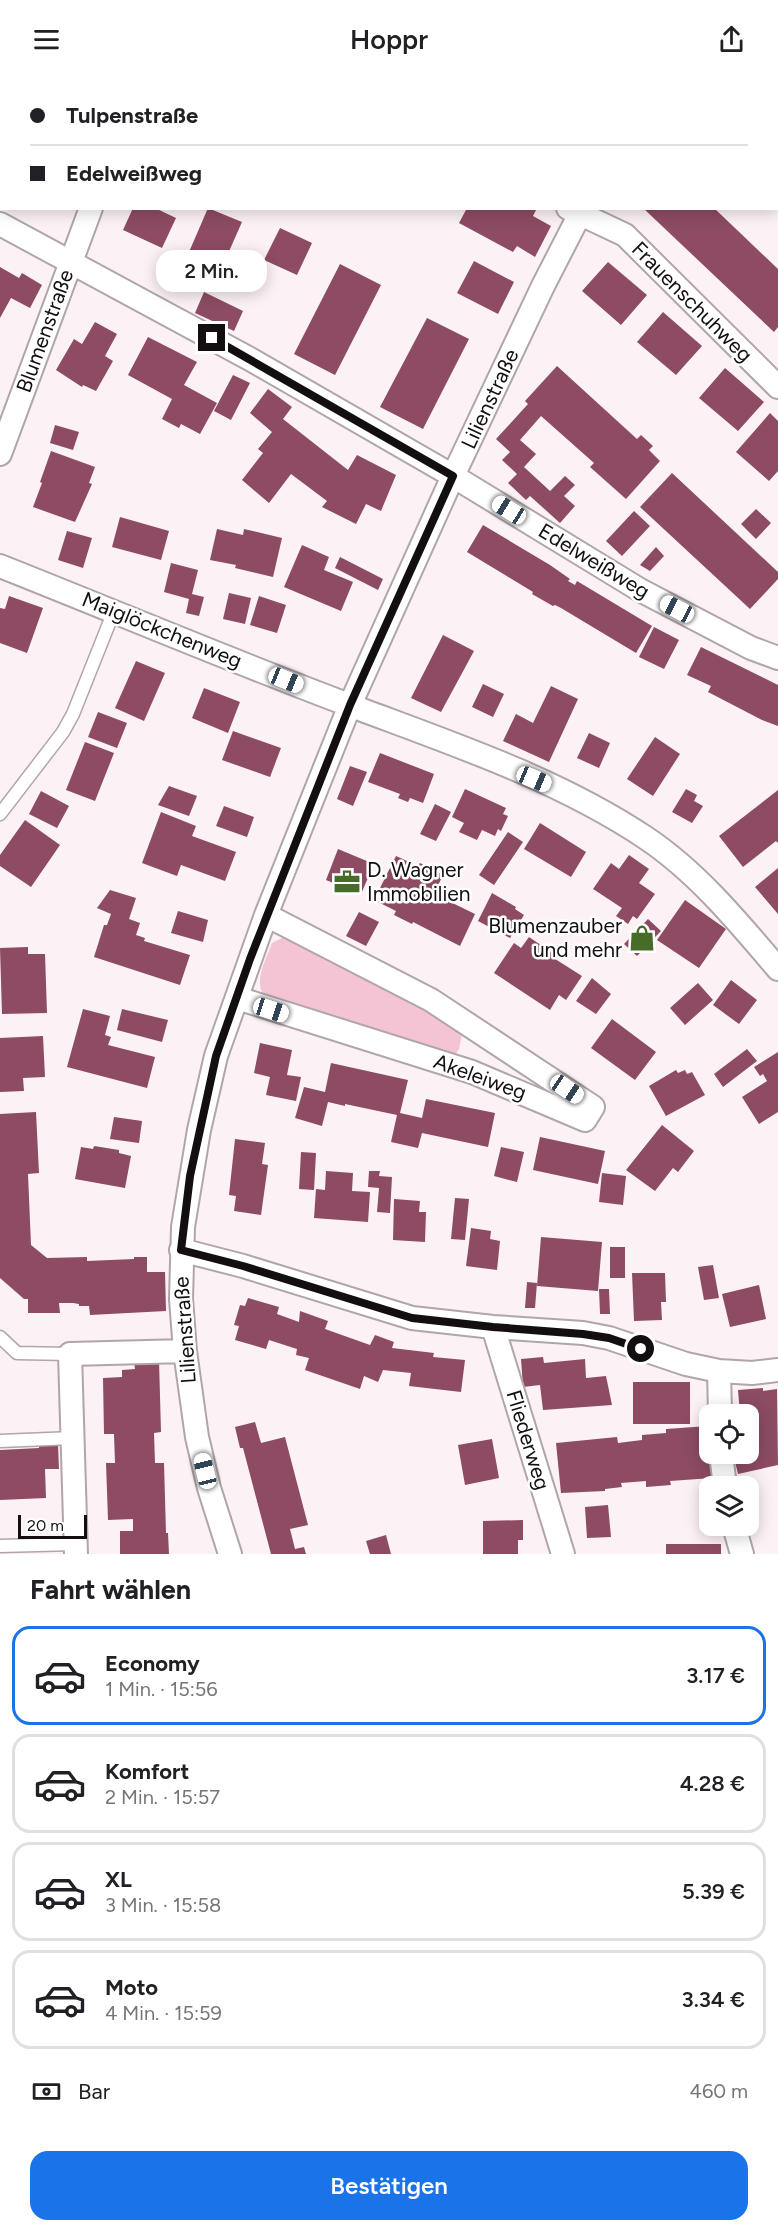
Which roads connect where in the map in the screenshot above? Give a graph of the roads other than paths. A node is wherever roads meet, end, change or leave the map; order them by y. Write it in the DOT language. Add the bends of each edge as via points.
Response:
graph roads {
  1 [pos="90,210"];
  2 [pos="577,211"];
  3 [pos="0,224"];
  4 [pos="70,263"];
  5 [pos="778,387"];
  6 [pos="0,454"];
  7 [pos="453,476"];
  8 [pos="0,566"];
  9 [pos="114,611"];
  10 [pos="778,658"];
  11 [pos="350,705"];
  12 [pos="0,814"];
  13 [pos="266,915"];
  14 [pos="778,969"];
  15 [pos="237,998"];
  16 [pos="181,1250"];
  17 [pos="493,1327"];
  18 [pos="0,1337"];
  19 [pos="185,1351"];
  20 [pos="70,1354"];
  21 [pos="778,1370"];
  22 [pos="719,1371"];
  23 [pos="720,1404"];
  24 [pos="73,1438"];
  25 [pos="0,1441"];
  26 [pos="736,1536"];
  27 [pos="0,1546"];
  28 [pos="76,1549"];
  29 [pos="230,1554"];
  30 [pos="563,1554"];
  31 [pos="741,1554"];
  1 -- 4 [label="street, Blumenstraße"];
  2 -- 5 [label="street, Frauenschuhweg" via="625,235"];
  2 -- 7 [label="street, Lilienstraße"];
  3 -- 4 [label="street, Edelweißweg"];
  4 -- 6 [label="street, Blumenstraße"];
  4 -- 7 [label="street, Edelweißweg" via="250,359"];
  7 -- 10 [label="street, Edelweißweg" via="640,590"];
  7 -- 11 [label="street, Lilienstraße"];
  8 -- 9 [label="street, Maiglöckchenweg"];
  9 -- 11 [label="street, Maiglöckchenweg"];
  9 -- 12 [label="lane" via="63,732"];
  11 -- 13 [label="street, Lilienstraße"];
  11 -- 14 [label="street, Maiglöckchenweg" via="572,795 648,839 684,868"];
  13 -- 15 [label="street, Lilienstraße"];
  13 -- 15 [label="street, Akeleiweg" via="430,1000 593,1107 585,1120 472,1072"];
  15 -- 16 [label="street, Lilienstraße" via="216,1056 199,1130"];
  16 -- 17 [label="street" via="412,1318"];
  16 -- 19 [label="street, Lilienstraße"];
  17 -- 22 [label="street" via="609,1338"];
  17 -- 30 [label="street, Fliederweg"];
  18 -- 20 [label="lane" via="17,1353"];
  19 -- 20 [label="street"];
  19 -- 29 [label="street, Lilienstraße" via="197,1437"];
  20 -- 24 [label="street"];
  21 -- 22 [label="street"];
  22 -- 23 [label="street"];
  24 -- 25 [label="lane"];
  24 -- 28 [label="street"];
  26 -- 31 [label="street"];
  27 -- 28 [label="lane"];
}
